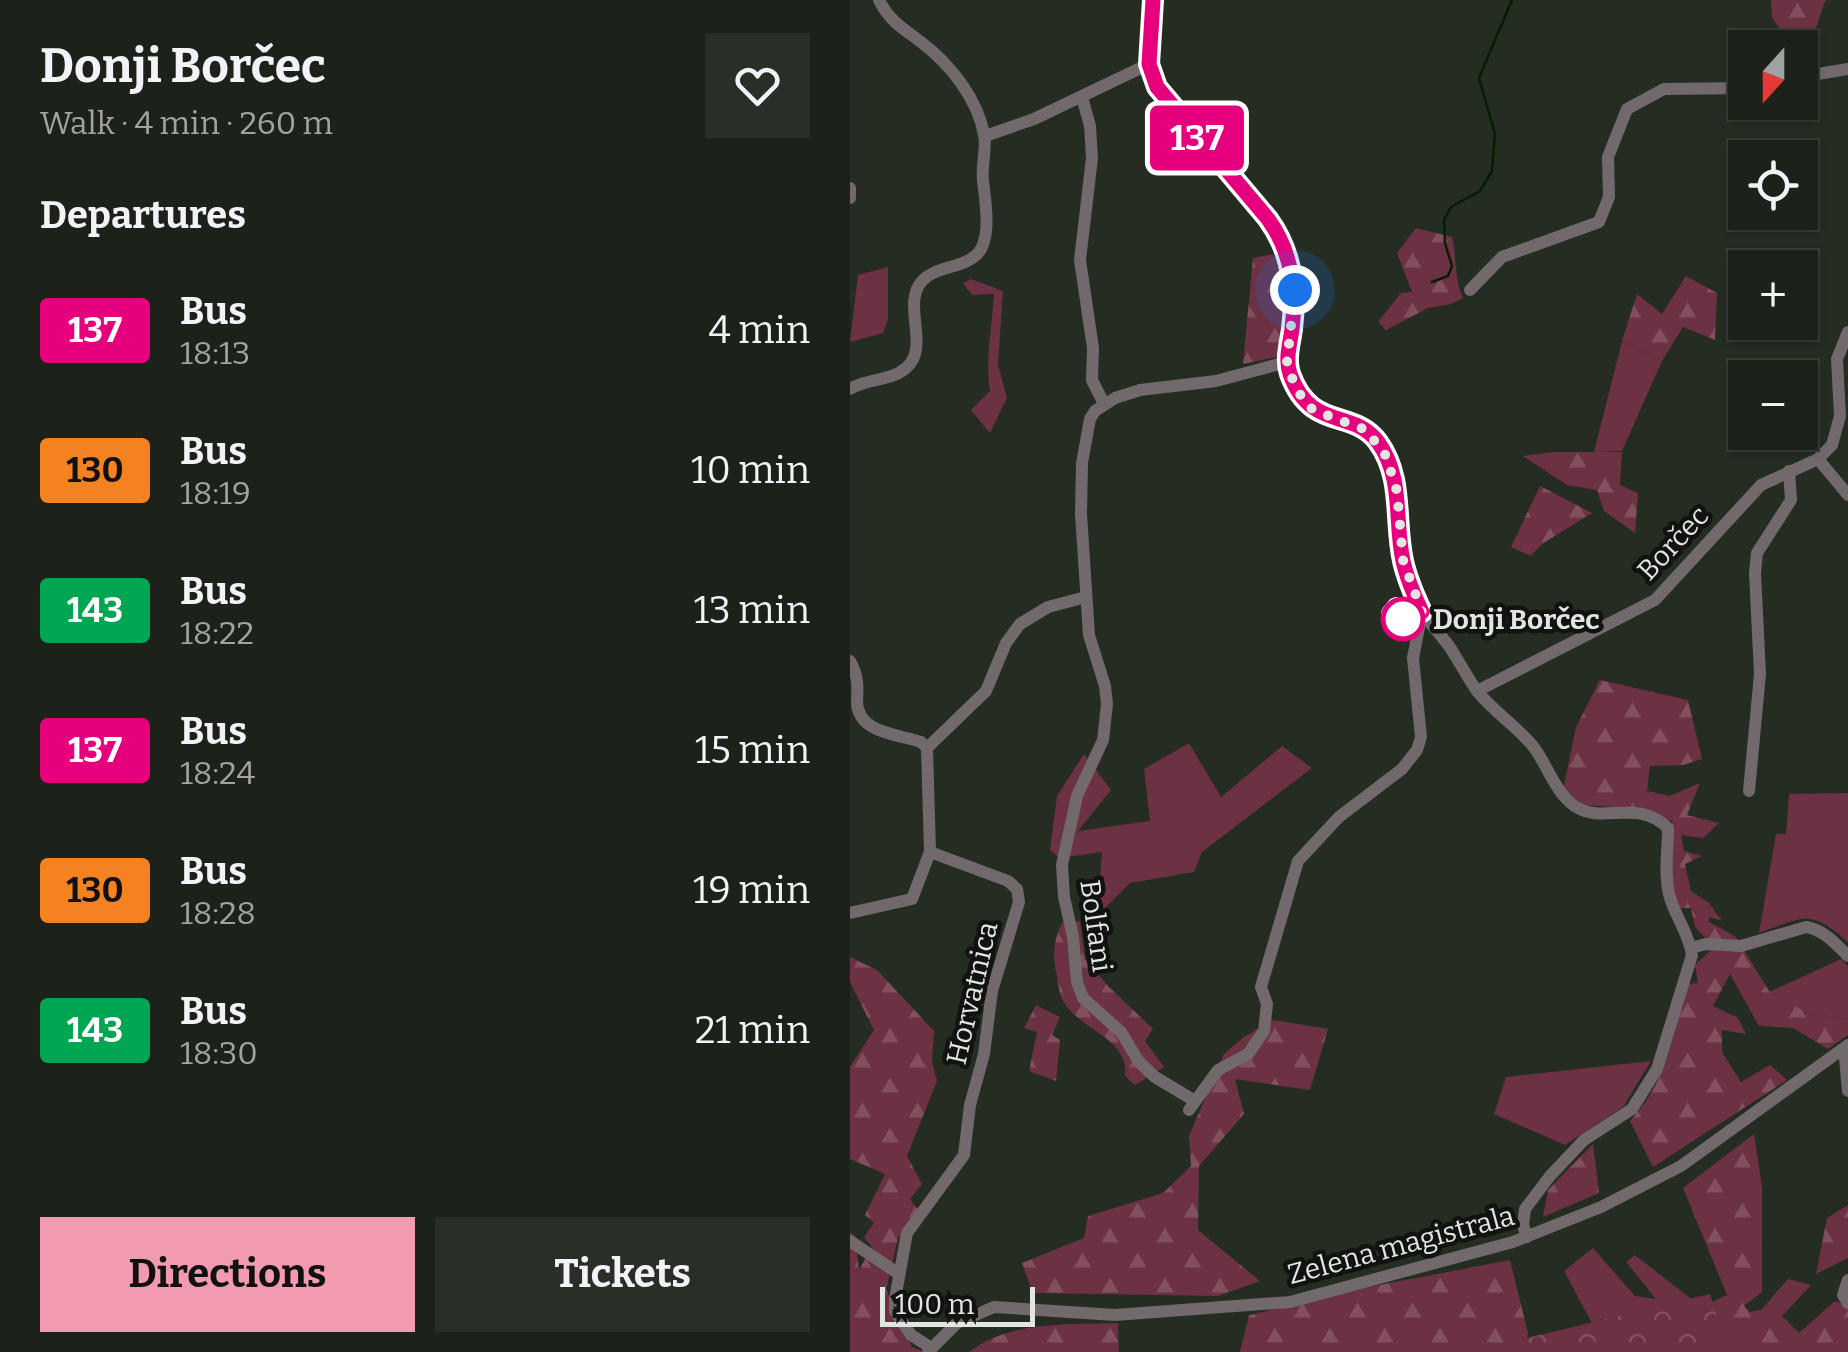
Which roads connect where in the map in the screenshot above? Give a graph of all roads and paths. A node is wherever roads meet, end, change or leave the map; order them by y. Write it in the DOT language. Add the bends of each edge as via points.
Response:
graph roads {
  1 [pos="880,0"];
  2 [pos="1150,1"];
  3 [pos="1149,64"];
  4 [pos="1848,68"];
  5 [pos="1818,74"];
  6 [pos="1728,88"];
  7 [pos="1082,97"];
  8 [pos="984,136"];
  9 [pos="850,188"];
  10 [pos="850,198"];
  11 [pos="1470,290"];
  12 [pos="1848,332"];
  13 [pos="1287,362"];
  14 [pos="850,390"];
  15 [pos="1104,404"];
  16 [pos="1818,459"];
  17 [pos="1789,470"];
  18 [pos="1848,495"];
  19 [pos="1086,597"];
  20 [pos="1422,612"];
  21 [pos="850,661"];
  22 [pos="1477,691"];
  23 [pos="927,748"];
  24 [pos="1749,792"];
  25 [pos="930,852"];
  26 [pos="850,913"];
  27 [pos="1691,948"];
  28 [pos="1848,956"];
  29 [pos="1846,1046"];
  30 [pos="1848,1090"];
  31 [pos="1527,1237"];
  32 [pos="850,1241"];
  33 [pos="899,1274"];
  34 [pos="1848,1280"];
  35 [pos="1848,1303"];
  36 [pos="929,1349"];
  1 -- 8 [label="street" via="890,19 963,86"];
  2 -- 3 [label="street"];
  3 -- 7 [label="street"];
  3 -- 13 [label="street" via="1167,102 1283,242 1295,290"];
  4 -- 5 [label="street"];
  6 -- 11 [label="street" via="1664,89 1627,109 1608,157 1609,197 1599,222 1502,257"];
  7 -- 8 [label="street"];
  7 -- 15 [label="street" via="1092,158 1080,260 1092,380"];
  8 -- 14 [label="street" via="980,250 918,286 910,364"];
  9 -- 10 [label="street"];
  12 -- 16 [label="street" via="1836,358 1840,416 1832,446"];
  13 -- 15 [label="street" via="1140,390"];
  13 -- 20 [label="street" via="1303,400 1326,417 1366,430 1386,456 1397,491 1403,560"];
  15 -- 19 [label="street, Bolfani" via="1090,419 1082,462"];
  16 -- 17 [label="street, Borčec"];
  16 -- 18 [label="street"];
  17 -- 22 [label="street, Borčec" via="1761,484 1655,600"];
  17 -- 24 [label="street" via="1791,500 1757,554 1760,674"];
  19 -- 20 [label="street, Bolfani" via="1090,648 1108,704 1103,740 1077,796 1062,865 1078,982 1083,998 1121,1032 1139,1062 1192,1105 1218,1070 1248,1054 1264,1030 1262,987 1298,862 1417,750 1413,658"];
  19 -- 23 [label="street" via="1048,606 1020,624 986,691"];
  20 -- 22 [label="street"];
  21 -- 23 [label="street" via="860,719"];
  22 -- 27 [label="street" via="1533,746 1563,795 1581,810 1631,812 1659,818 1668,828 1668,889"];
  23 -- 25 [label="street"];
  25 -- 26 [label="street" via="912,900"];
  25 -- 33 [label="street, Horvatnica" via="1008,881 1018,888 1019,902 992,990 964,1155 906,1233"];
  27 -- 28 [label="street" via="1742,946 1806,927 1828,936"];
  27 -- 31 [label="street" via="1657,1069 1632,1109 1584,1140 1550,1176 1525,1209"];
  29 -- 30 [label="street"];
  29 -- 31 [label="street, Zelena magistrala" via="1681,1166"];
  31 -- 36 [label="street, Zelena magistrala" via="1290,1302 1115,1316 994,1307 957,1323"];
  32 -- 33 [label="street"];
  33 -- 36 [label="street, Horvatnica" via="895,1311"];
  34 -- 35 [label="street"];
}
